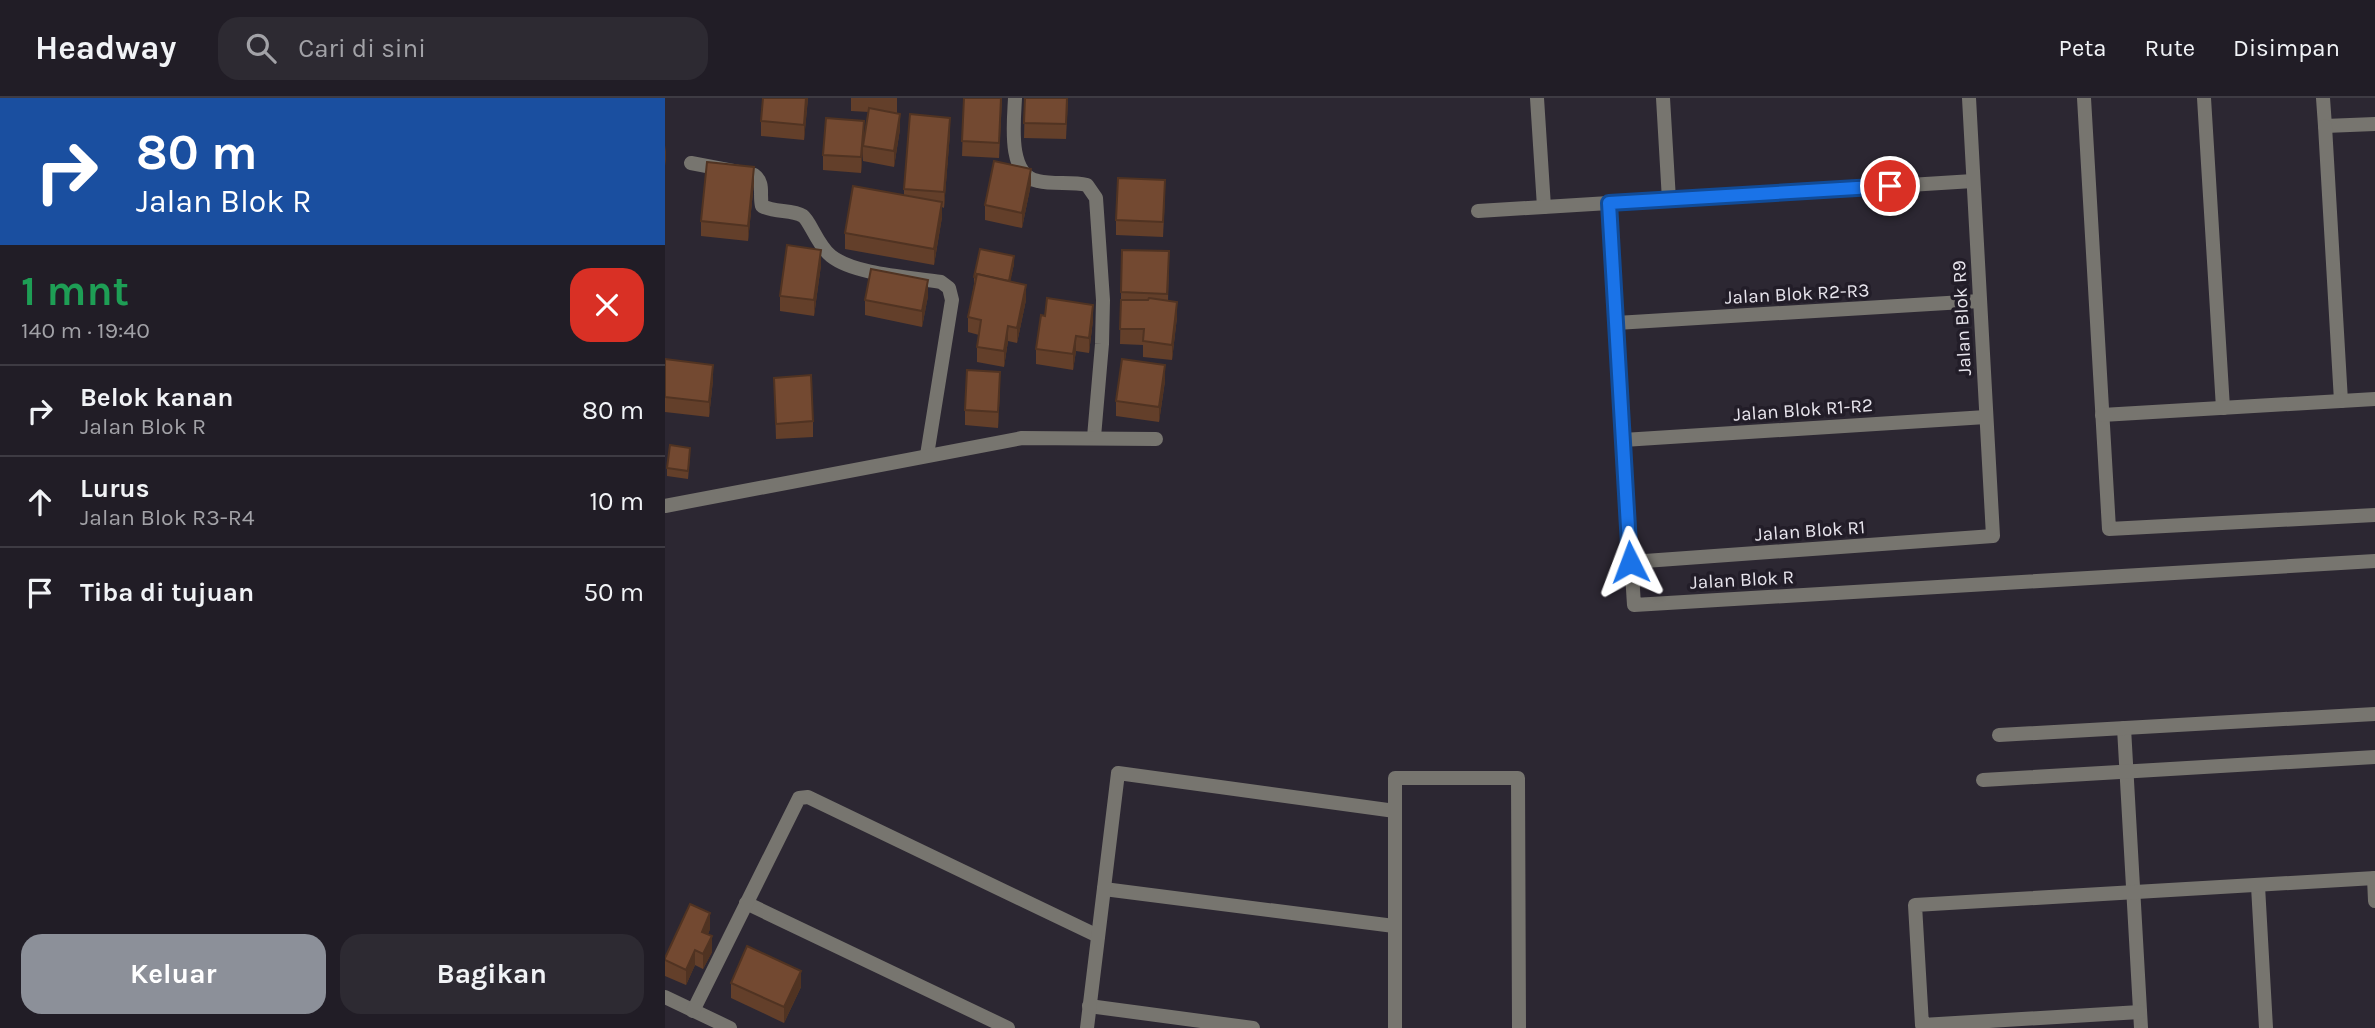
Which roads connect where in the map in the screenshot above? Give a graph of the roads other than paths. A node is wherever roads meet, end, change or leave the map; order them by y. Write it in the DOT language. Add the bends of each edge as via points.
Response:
graph roads {
  1 [pos="1015,98"];
  2 [pos="1538,98"];
  3 [pos="1663,98"];
  4 [pos="1969,98"];
  5 [pos="2084,98"];
  6 [pos="2204,98"];
  7 [pos="2323,98"];
  8 [pos="2375,124"];
  9 [pos="2325,127"];
  10 [pos="691,163"];
  11 [pos="1973,181"];
  12 [pos="1669,200"];
  13 [pos="1609,203"];
  14 [pos="1544,207"];
  15 [pos="1478,211"];
  16 [pos="1980,301"];
  17 [pos="1616,323"];
  18 [pos="2375,399"];
  19 [pos="2341,401"];
  20 [pos="2223,408"];
  21 [pos="2102,415"];
  22 [pos="1986,416"];
  23 [pos="1094,437"];
  24 [pos="1156,439"];
  25 [pos="1623,440"];
  26 [pos="927,455"];
  27 [pos="665,506"];
  28 [pos="2375,515"];
  29 [pos="1993,536"];
  30 [pos="2375,561"];
  31 [pos="1630,562"];
  32 [pos="2375,714"];
  33 [pos="2125,728"];
  34 [pos="1999,736"];
  35 [pos="2375,757"];
  36 [pos="2126,772"];
  37 [pos="1983,780"];
  38 [pos="1395,811"];
  39 [pos="2374,878"];
  40 [pos="2258,886"];
  41 [pos="1104,889"];
  42 [pos="2133,892"];
  43 [pos="2375,901"];
  44 [pos="746,904"];
  45 [pos="1394,926"];
  46 [pos="1098,936"];
  47 [pos="665,997"];
  48 [pos="1089,1006"];
  49 [pos="692,1011"];
  50 [pos="2140,1012"];
  51 [pos="730,1028"];
  52 [pos="1008,1028"];
  53 [pos="1087,1028"];
  54 [pos="1254,1028"];
  55 [pos="1395,1028"];
  56 [pos="1518,1028"];
  57 [pos="2141,1028"];
  58 [pos="2266,1028"];
  1 -- 23 [label="street" via="1013,130 1021,169 1038,182 1087,185 1096,198 1103,344"];
  2 -- 14 [label="street"];
  3 -- 12 [label="street"];
  4 -- 11 [label="street, Jalan Blok R9"];
  5 -- 21 [label="street"];
  6 -- 20 [label="street"];
  7 -- 9 [label="street"];
  8 -- 9 [label="street"];
  9 -- 19 [label="street"];
  10 -- 26 [label="street" via="754,175 762,186 762,206 807,219 820,245 846,266 941,282 949,288 952,300"];
  11 -- 12 [label="street"];
  11 -- 16 [label="street, Jalan Blok R9"];
  12 -- 13 [label="street"];
  13 -- 14 [label="street"];
  13 -- 17 [label="street, Jalan Blok R"];
  14 -- 15 [label="street"];
  16 -- 17 [label="street, Jalan Blok R2-R3"];
  16 -- 22 [label="street, Jalan Blok R9"];
  17 -- 25 [label="street, Jalan Blok R"];
  18 -- 19 [label="street"];
  19 -- 20 [label="street"];
  20 -- 21 [label="street"];
  21 -- 28 [label="street" via="2109,530"];
  22 -- 25 [label="street, Jalan Blok R1-R2"];
  22 -- 29 [label="street, Jalan Blok R9"];
  23 -- 24 [label="street"];
  23 -- 26 [label="street" via="1022,438"];
  25 -- 31 [label="street, Jalan Blok R"];
  26 -- 27 [label="street"];
  29 -- 31 [label="street, Jalan Blok R1"];
  30 -- 31 [label="street, Jalan Blok R" via="1634,605"];
  32 -- 33 [label="street"];
  33 -- 34 [label="street"];
  33 -- 36 [label="street"];
  35 -- 36 [label="street"];
  36 -- 37 [label="street"];
  36 -- 42 [label="street"];
  38 -- 41 [label="street" via="1118,773"];
  38 -- 45 [label="street"];
  38 -- 56 [label="street" via="1395,778 1518,778"];
  39 -- 40 [label="street"];
  39 -- 43 [label="street"];
  40 -- 42 [label="street"];
  40 -- 58 [label="street"];
  41 -- 45 [label="street"];
  41 -- 46 [label="street"];
  42 -- 50 [label="street"];
  42 -- 50 [label="street" via="1915,905 1922,1025"];
  44 -- 46 [label="street" via="799,798 808,797"];
  44 -- 49 [label="street"];
  44 -- 52 [label="street"];
  45 -- 55 [label="street"];
  46 -- 48 [label="street"];
  47 -- 49 [label="street"];
  48 -- 53 [label="street"];
  48 -- 54 [label="street"];
  49 -- 51 [label="street"];
  50 -- 57 [label="street"];
}
